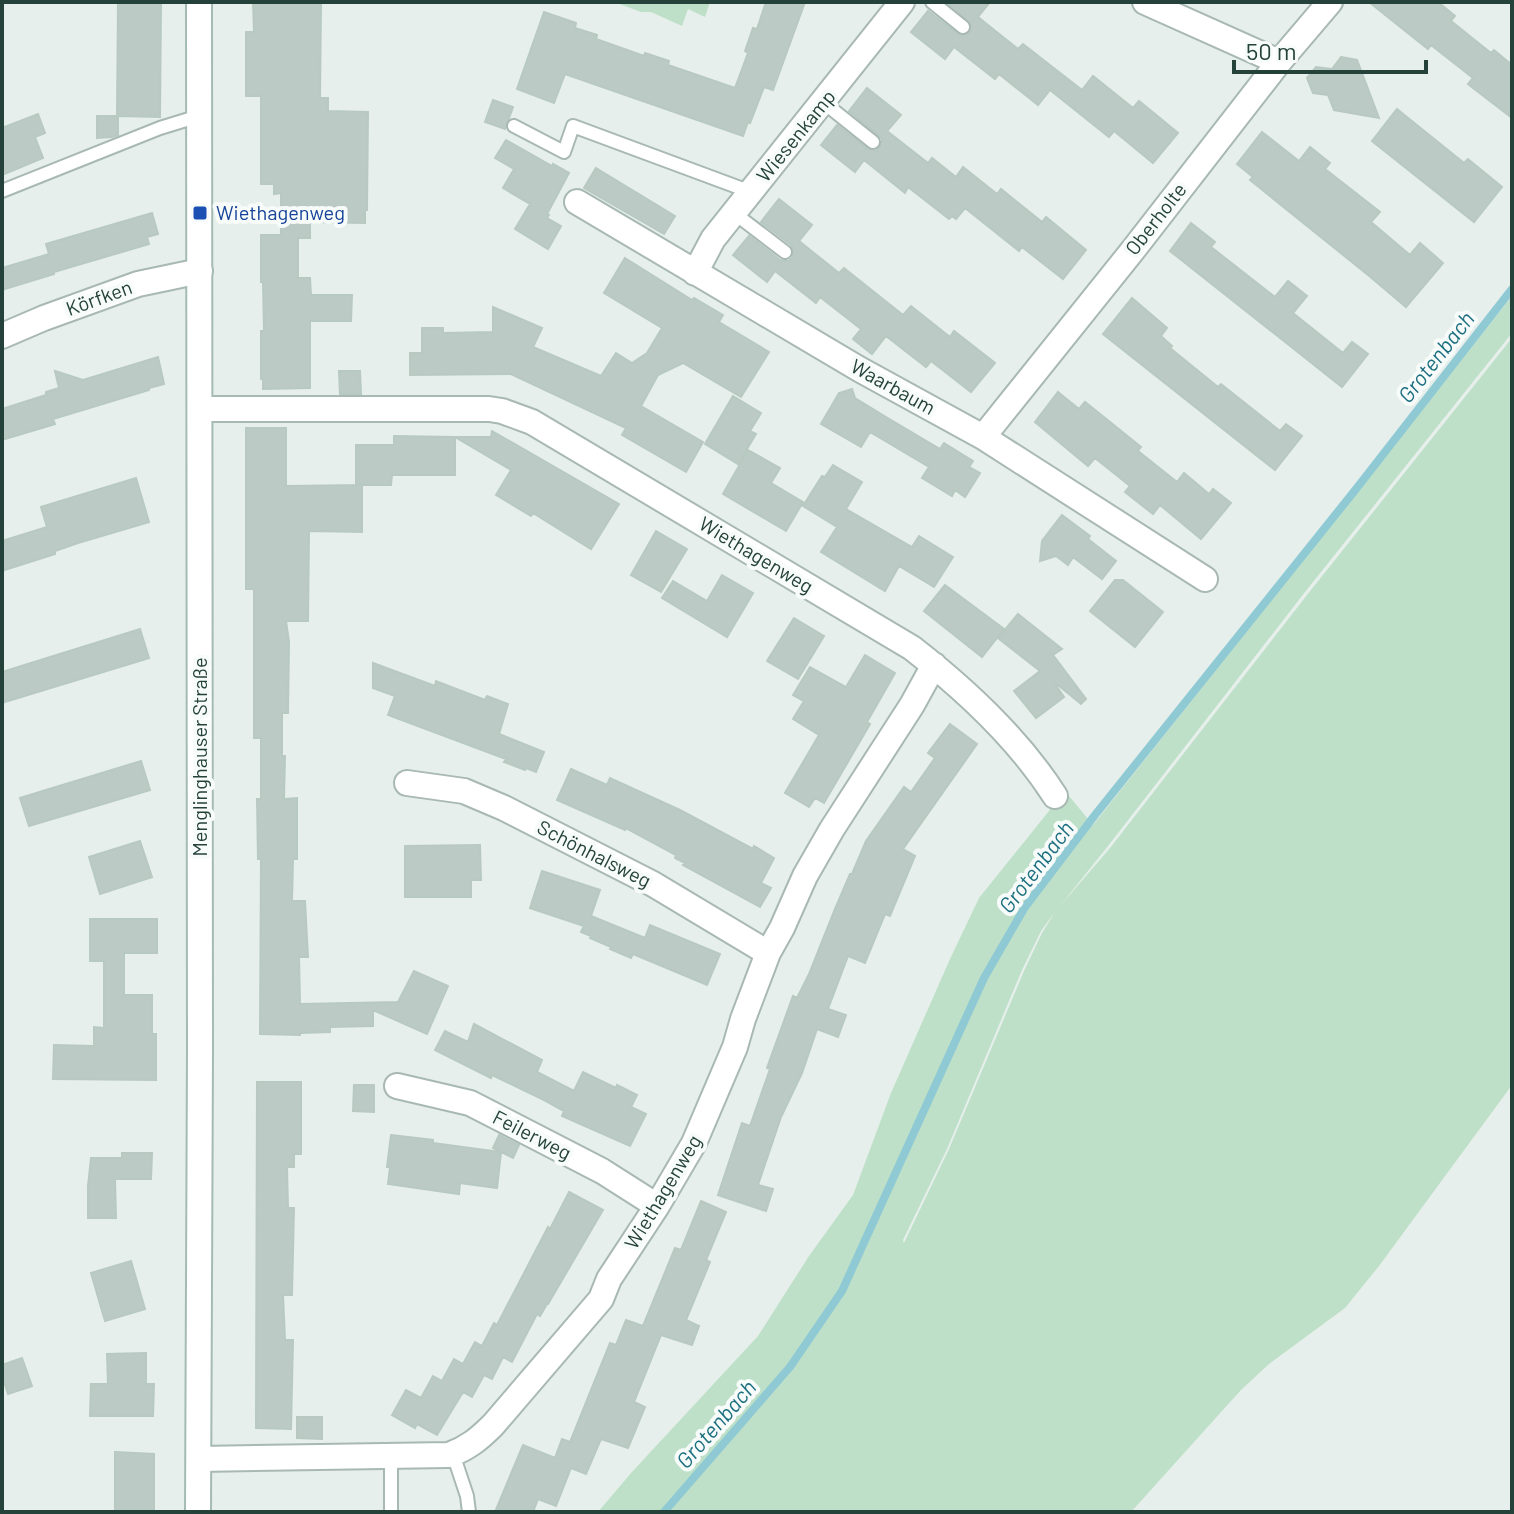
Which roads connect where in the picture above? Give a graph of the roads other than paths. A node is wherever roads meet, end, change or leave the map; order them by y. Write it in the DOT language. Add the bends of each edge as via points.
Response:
graph roads {
  1 [pos="199,2"];
  2 [pos="902,2"];
  3 [pos="932,2"];
  4 [pos="1145,2"];
  5 [pos="1330,2"];
  6 [pos="963,27"];
  7 [pos="1279,62"];
  8 [pos="823,102"];
  9 [pos="199,116"];
  10 [pos="514,126"];
  11 [pos="873,142"];
  12 [pos="2,191"];
  13 [pos="751,192"];
  14 [pos="577,202"];
  15 [pos="734,213"];
  16 [pos="785,252"];
  17 [pos="200,271"];
  18 [pos="695,273"];
  19 [pos="2,336"];
  20 [pos="200,409"];
  21 [pos="983,437"];
  22 [pos="1205,579"];
  23 [pos="934,665"];
  24 [pos="407,783"];
  25 [pos="1055,796"];
  26 [pos="768,953"];
  27 [pos="397,1086"];
  28 [pos="657,1206"];
  29 [pos="453,1454"];
  30 [pos="391,1457"];
  31 [pos="199,1459"];
  32 [pos="198,1512"];
  33 [pos="391,1512"];
  34 [pos="469,1512"];
  1 -- 9 [label="street, Menglinghauser Straße"];
  2 -- 8 [label="street, Wiesenkamp"];
  3 -- 6 [label="lane"];
  4 -- 7 [label="street"];
  5 -- 7 [label="street, Oberholte"];
  7 -- 21 [label="street, Oberholte"];
  8 -- 11 [label="lane"];
  8 -- 13 [label="street, Wiesenkamp"];
  9 -- 12 [label="lane"];
  9 -- 17 [label="street, Menglinghauser Straße"];
  10 -- 13 [label="lane" via="564,152 573,126"];
  13 -- 15 [label="street, Wiesenkamp"];
  14 -- 18 [label="street, Waarbaum"];
  15 -- 16 [label="lane"];
  15 -- 18 [label="street, Wiesenkamp"];
  17 -- 19 [label="street, Körfken" via="138,284"];
  17 -- 20 [label="street, Menglinghauser Straße"];
  18 -- 21 [label="street, Waarbaum"];
  20 -- 23 [label="street, Wiethagenweg" via="489,409 516,415"];
  20 -- 31 [label="street, Menglinghauser Straße"];
  21 -- 22 [label="street, Waarbaum"];
  23 -- 25 [label="street, Wiethagenweg" via="1019,746"];
  23 -- 26 [label="street, Wiethagenweg" via="832,829"];
  24 -- 26 [label="street, Schönhalsweg" via="464,791 504,808 653,884"];
  26 -- 28 [label="street, Wiethagenweg" via="709,1111"];
  27 -- 28 [label="street, Feilerweg" via="470,1103 602,1171"];
  28 -- 29 [label="street, Wiethagenweg" via="601,1299 476,1442"];
  29 -- 30 [label="street"];
  29 -- 34 [label="lane"];
  30 -- 31 [label="street"];
  30 -- 33 [label="lane"];
  31 -- 32 [label="street, Menglinghauser Straße"];
}
